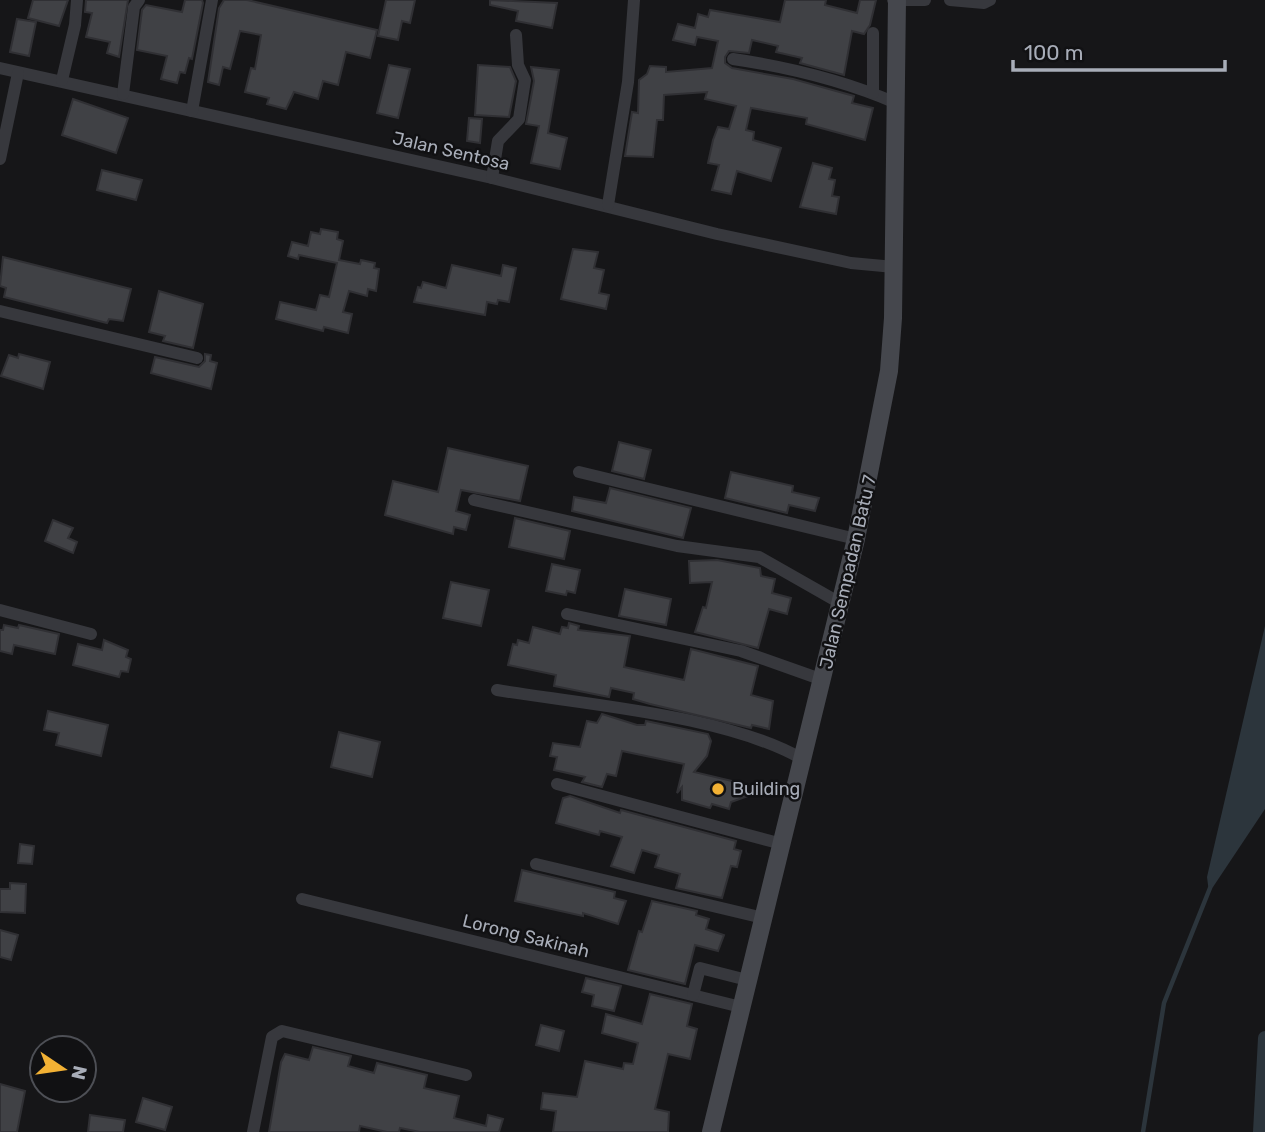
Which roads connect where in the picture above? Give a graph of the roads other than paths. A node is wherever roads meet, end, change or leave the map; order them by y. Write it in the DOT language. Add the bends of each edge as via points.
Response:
graph roads {
  1 [pos="77,0"];
  2 [pos="139,0"];
  3 [pos="212,0"];
  4 [pos="634,0"];
  5 [pos="896,0"];
  6 [pos="925,0"];
  7 [pos="950,0"];
  8 [pos="990,0"];
  9 [pos="873,33"];
  10 [pos="516,35"];
  11 [pos="733,59"];
  12 [pos="0,68"];
  13 [pos="18,73"];
  14 [pos="62,80"];
  15 [pos="873,93"];
  16 [pos="122,94"];
  17 [pos="896,103"];
  18 [pos="192,111"];
  19 [pos="0,159"];
  20 [pos="492,178"];
  21 [pos="608,205"];
  22 [pos="894,267"];
  23 [pos="0,311"];
  24 [pos="197,358"];
  25 [pos="579,472"];
  26 [pos="474,500"];
  27 [pos="856,539"];
  28 [pos="840,603"];
  29 [pos="0,610"];
  30 [pos="567,614"];
  31 [pos="91,634"];
  32 [pos="822,680"];
  33 [pos="497,690"];
  34 [pos="804,760"];
  35 [pos="556,784"];
  36 [pos="782,844"];
  37 [pos="536,864"];
  38 [pos="302,899"];
  39 [pos="763,918"];
  40 [pos="747,980"];
  41 [pos="693,995"];
  42 [pos="741,1007"];
  43 [pos="466,1075"];
  44 [pos="253,1132"];
  45 [pos="711,1132"];
  1 -- 14 [label="street"];
  2 -- 16 [label="street" via="134,7"];
  3 -- 18 [label="street"];
  4 -- 21 [label="street" via="628,82"];
  5 -- 6 [label="street"];
  5 -- 17 [label="street, Jalan Sempadan Batu 7"];
  7 -- 8 [label="street"];
  9 -- 15 [label="street"];
  10 -- 20 [label="street" via="518,65 525,80 519,120 498,141"];
  11 -- 15 [label="street" via="773,65"];
  12 -- 13 [label="street, Jalan Sentosa"];
  13 -- 14 [label="street, Jalan Sentosa"];
  13 -- 19 [label="street"];
  14 -- 16 [label="street, Jalan Sentosa"];
  15 -- 17 [label="street"];
  16 -- 18 [label="street, Jalan Sentosa"];
  17 -- 22 [label="street, Jalan Sempadan Batu 7"];
  18 -- 20 [label="street, Jalan Sentosa"];
  20 -- 21 [label="street, Jalan Sentosa"];
  21 -- 22 [label="street, Jalan Sentosa" via="717,234"];
  22 -- 27 [label="street, Jalan Sempadan Batu 7" via="889,371"];
  23 -- 24 [label="street"];
  25 -- 27 [label="street"];
  26 -- 28 [label="street" via="677,546 760,557"];
  27 -- 28 [label="street, Jalan Sempadan Batu 7"];
  28 -- 32 [label="street, Jalan Sempadan Batu 7"];
  29 -- 31 [label="street"];
  30 -- 32 [label="street" via="741,651"];
  32 -- 34 [label="street, Jalan Sempadan Batu 7"];
  33 -- 34 [label="street" via="696,722 776,743"];
  34 -- 36 [label="street, Jalan Sempadan Batu 7"];
  35 -- 36 [label="street"];
  36 -- 39 [label="street, Jalan Sempadan Batu 7"];
  37 -- 39 [label="street"];
  38 -- 41 [label="street, Lorong Sakinah"];
  39 -- 40 [label="street, Jalan Sempadan Batu 7"];
  40 -- 41 [label="street" via="700,968"];
  40 -- 42 [label="street, Jalan Sempadan Batu 7"];
  41 -- 42 [label="street, Lorong Sakinah"];
  42 -- 45 [label="street, Jalan Sempadan Batu 7"];
  43 -- 44 [label="street" via="282,1031 272,1037"];
}
